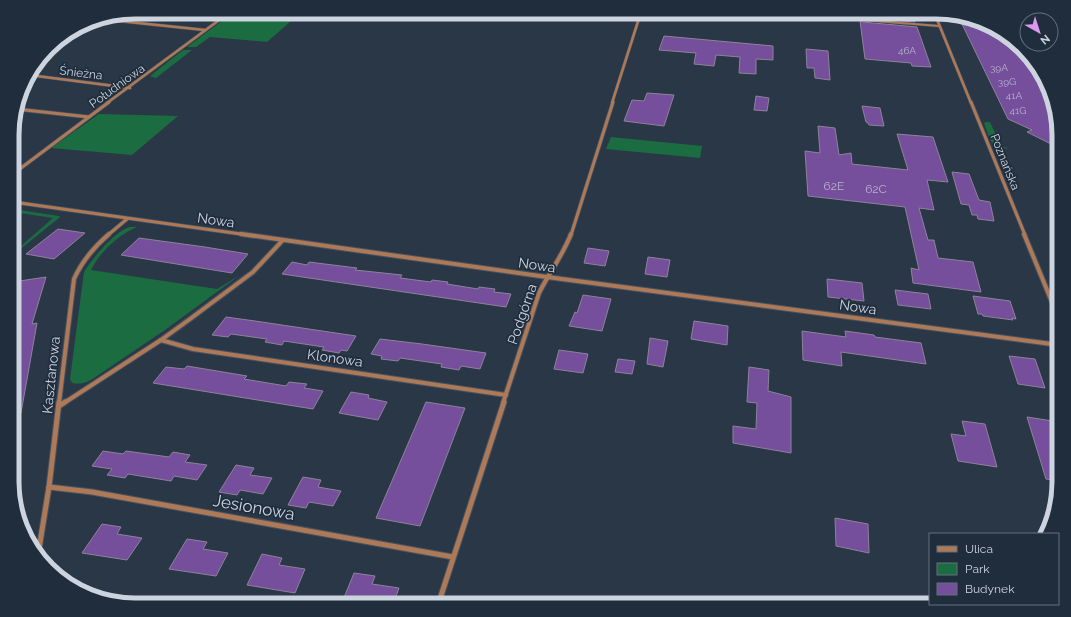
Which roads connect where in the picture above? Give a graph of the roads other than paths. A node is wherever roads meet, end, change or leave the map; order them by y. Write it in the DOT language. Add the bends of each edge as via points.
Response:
graph roads {
  1 [pos="220,19"];
  2 [pos="639,19"];
  3 [pos="937,19"];
  4 [pos="863,20"];
  5 [pos="115,21"];
  6 [pos="940,26"];
  7 [pos="205,30"];
  8 [pos="36,76"];
  9 [pos="130,88"];
  10 [pos="22,110"];
  11 [pos="89,117"];
  12 [pos="19,170"];
  13 [pos="19,203"];
  14 [pos="127,219"];
  15 [pos="282,240"];
  16 [pos="547,277"];
  17 [pos="1052,302"];
  18 [pos="161,340"];
  19 [pos="1052,343"];
  20 [pos="506,394"];
  21 [pos="59,406"];
  22 [pos="49,487"];
  23 [pos="39,547"];
  24 [pos="453,557"];
  25 [pos="440,598"];
  1 -- 7 [label="street, Południowa"];
  2 -- 16 [label="street, Podgórna" via="574,227 566,248"];
  3 -- 6 [label="street, Poznańska"];
  4 -- 6 [label="lane"];
  5 -- 7 [label="street"];
  6 -- 17 [label="street, Poznańska"];
  7 -- 9 [label="street, Południowa"];
  8 -- 9 [label="street, Śnieżna"];
  9 -- 11 [label="street, Południowa"];
  10 -- 11 [label="street"];
  11 -- 12 [label="street, Południowa"];
  13 -- 14 [label="street, Nowa"];
  14 -- 15 [label="street, Nowa"];
  14 -- 21 [label="street, Kasztanowa" via="88,255 75,275"];
  15 -- 16 [label="street, Nowa"];
  15 -- 18 [label="street" via="253,272"];
  16 -- 19 [label="street, Nowa"];
  16 -- 20 [label="street, Podgórna" via="539,293"];
  18 -- 20 [label="street, Klonowa" via="193,348"];
  18 -- 21 [label="street"];
  20 -- 24 [label="street, Podgórna"];
  21 -- 22 [label="street, Kasztanowa"];
  22 -- 23 [label="street, Kasztanowa"];
  22 -- 24 [label="street, Jesionowa" via="92,492"];
  24 -- 25 [label="street, Podgórna"];
}
